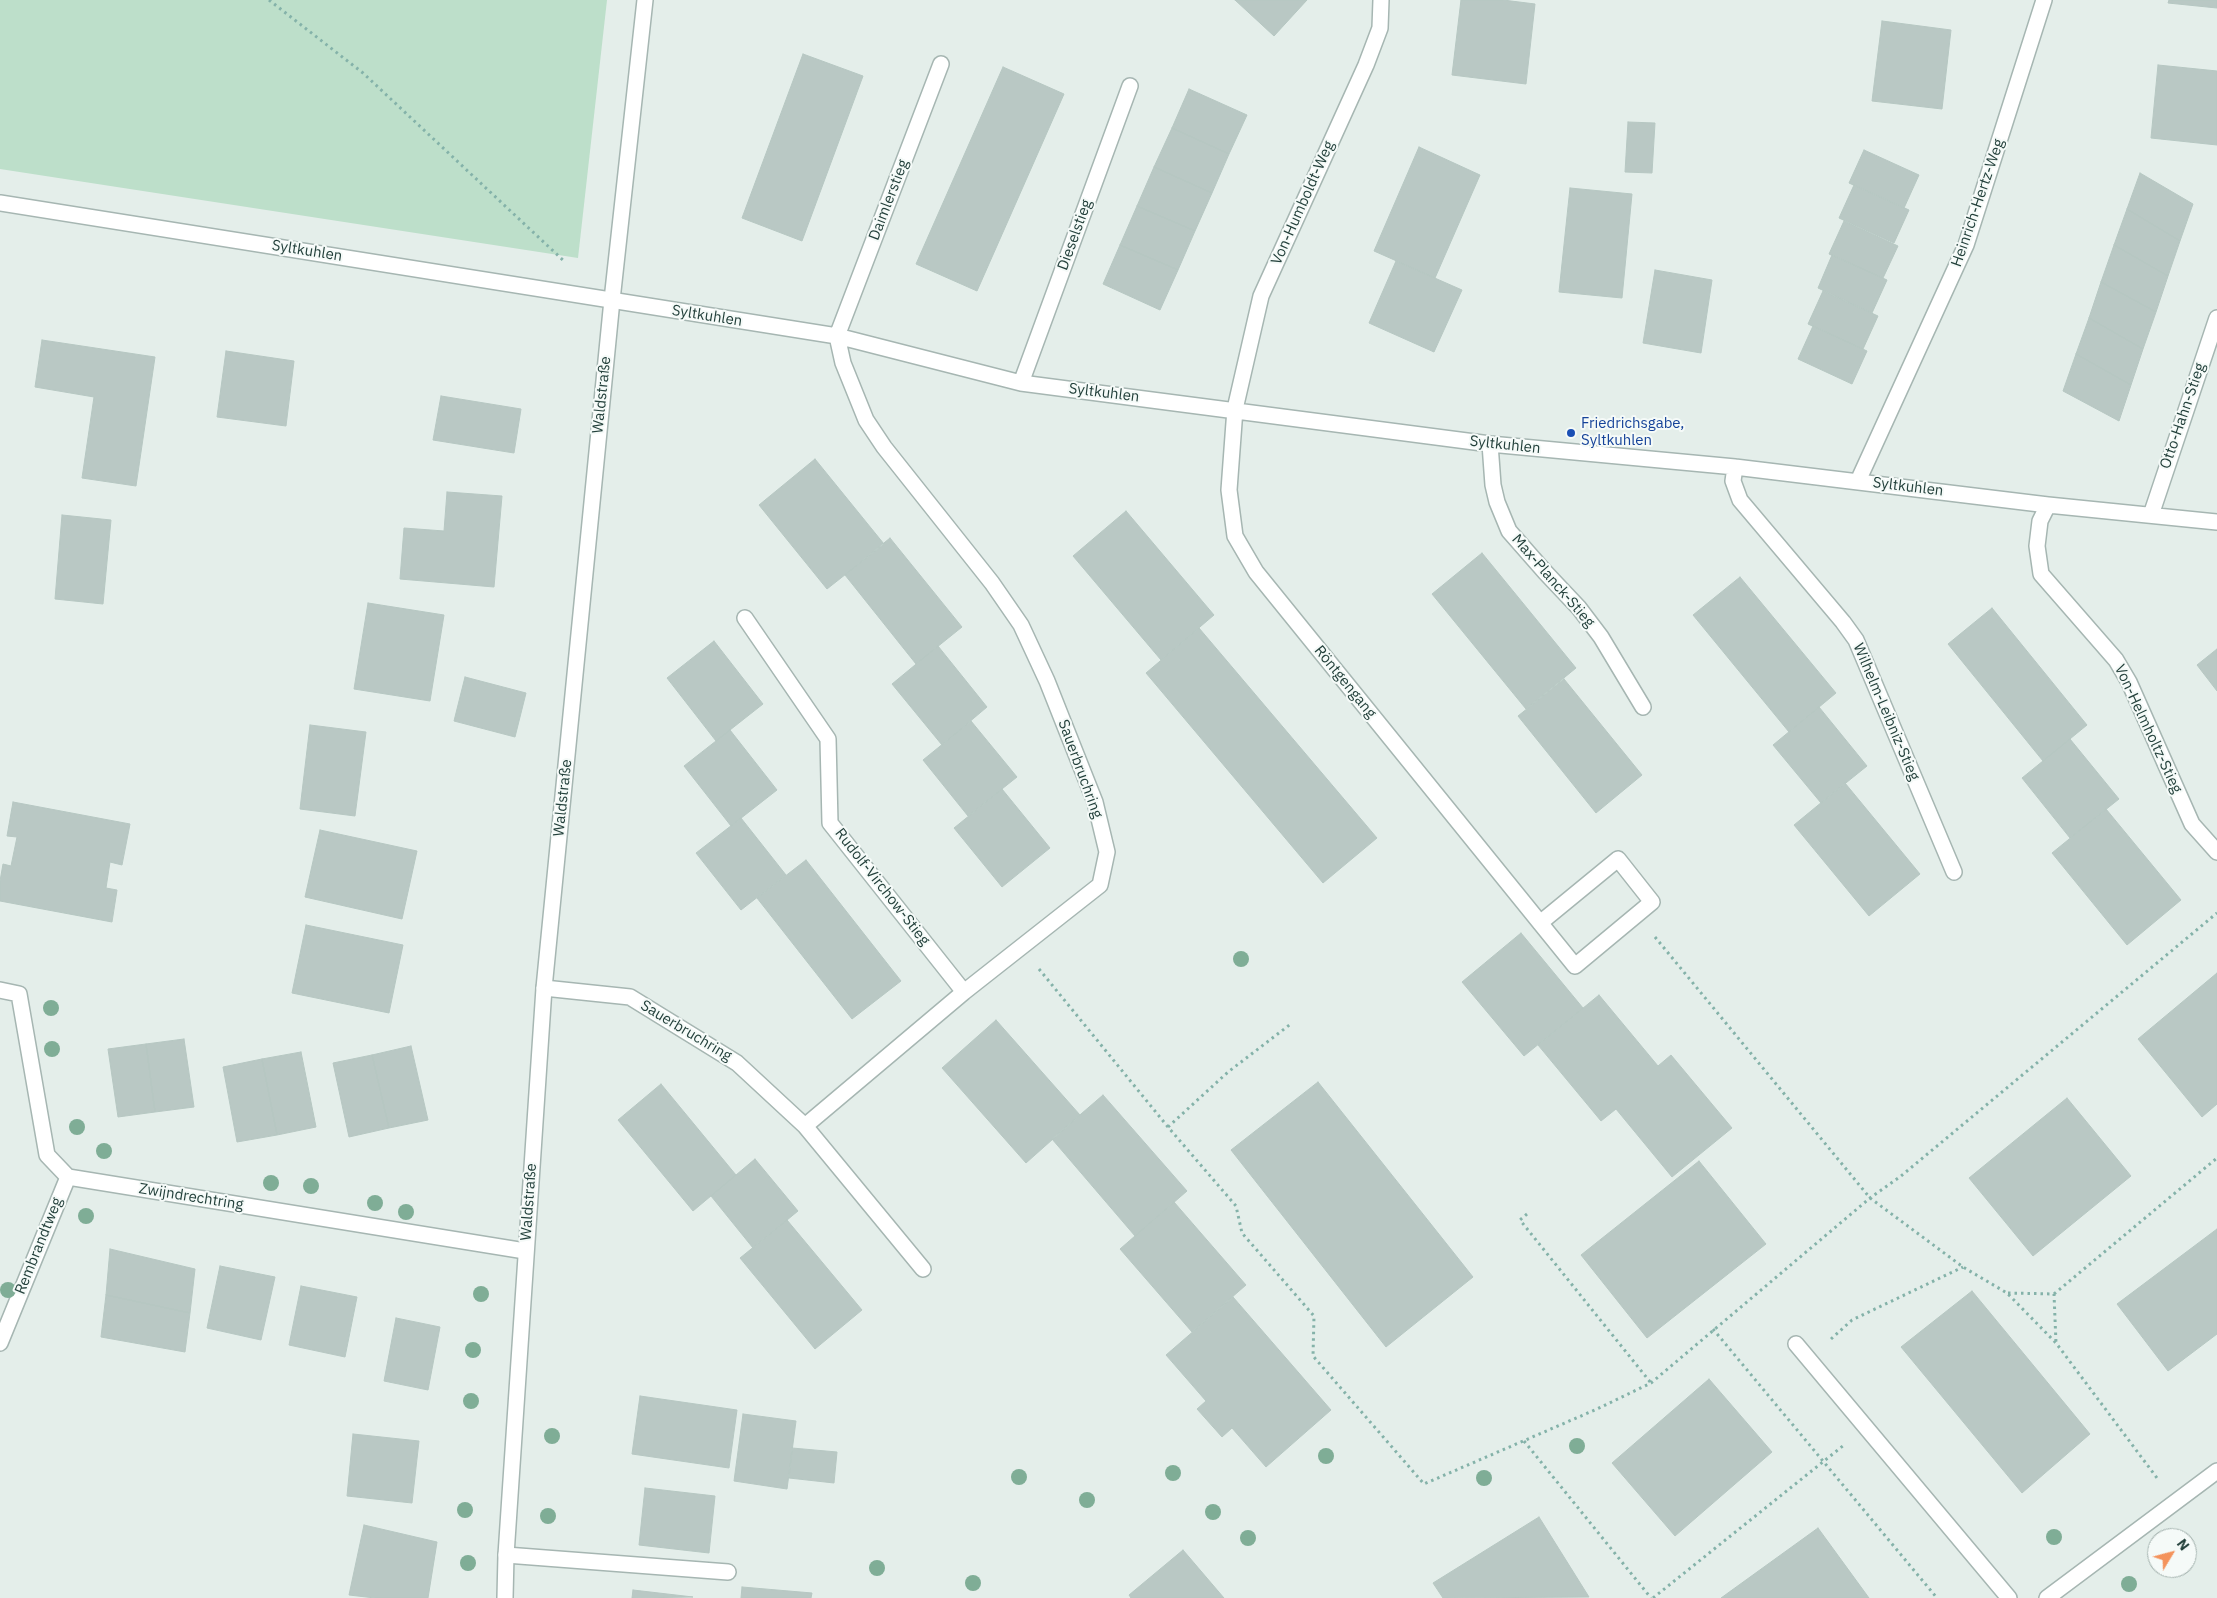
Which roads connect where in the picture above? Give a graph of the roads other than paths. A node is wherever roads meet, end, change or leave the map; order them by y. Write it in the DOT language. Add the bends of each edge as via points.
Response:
graph roads {
  1 [pos="645,0"];
  2 [pos="1381,0"];
  3 [pos="2044,0"];
  4 [pos="941,64"];
  5 [pos="1130,86"];
  6 [pos="0,203"];
  7 [pos="612,300"];
  8 [pos="2217,318"];
  9 [pos="837,336"];
  10 [pos="1021,383"];
  11 [pos="1235,409"];
  12 [pos="1490,444"];
  13 [pos="1735,467"];
  14 [pos="1858,481"];
  15 [pos="2048,505"];
  16 [pos="2151,515"];
  17 [pos="2217,522"];
  18 [pos="745,618"];
  19 [pos="1643,707"];
  20 [pos="2217,852"];
  21 [pos="1954,872"];
  22 [pos="1540,923"];
  23 [pos="544,988"];
  24 [pos="0,990"];
  25 [pos="964,992"];
  26 [pos="805,1126"];
  27 [pos="68,1177"];
  28 [pos="525,1251"];
  29 [pos="923,1270"];
  30 [pos="0,1343"];
  31 [pos="1796,1344"];
  32 [pos="2217,1471"];
  33 [pos="506,1555"];
  34 [pos="728,1572"];
  35 [pos="505,1598"];
  36 [pos="2009,1598"];
  37 [pos="2046,1598"];
  1 -- 7 [label="street, Waldstraße"];
  2 -- 11 [label="street, Von-Humboldt-Weg" via="1380,28 1366,65 1261,296"];
  3 -- 14 [label="street, Heinrich-Hertz-Weg" via="1966,245"];
  4 -- 9 [label="street, Daimlerstieg"];
  5 -- 10 [label="street, Dieselstieg"];
  6 -- 7 [label="street, Syltkuhlen"];
  7 -- 9 [label="street, Syltkuhlen"];
  7 -- 23 [label="street, Waldstraße"];
  8 -- 16 [label="street, Otto-Hahn-Stieg"];
  9 -- 10 [label="street, Syltkuhlen"];
  9 -- 25 [label="street, Sauerbruchring" via="843,363 866,420 1021,625 1048,681 1095,802 1108,852 1100,885"];
  10 -- 11 [label="street, Syltkuhlen"];
  11 -- 12 [label="street, Syltkuhlen"];
  11 -- 22 [label="street, Röntgengang" via="1229,490 1235,536 1256,572"];
  12 -- 13 [label="street, Syltkuhlen"];
  12 -- 19 [label="street, Max-Planck-Stieg" via="1493,485 1509,531 1579,608 1601,637"];
  13 -- 14 [label="street, Syltkuhlen"];
  13 -- 21 [label="street, Wilhelm-Leibniz-Stieg" via="1733,481 1740,500 1856,640"];
  14 -- 15 [label="street, Syltkuhlen"];
  15 -- 16 [label="street, Syltkuhlen"];
  15 -- 20 [label="street, Von-Helmholtz-Stieg" via="2040,521 2037,546 2041,574 2116,660 2129,682 2192,824"];
  16 -- 17 [label="street, Syltkuhlen"];
  18 -- 25 [label="street, Rudolf-Virchow-Stieg" via="828,739 830,823"];
  22 -- 22 [label="street, Röntgengang" via="1575,966 1652,902 1618,859"];
  23 -- 26 [label="street, Sauerbruchring" via="630,997 737,1062"];
  23 -- 28 [label="street, Waldstraße"];
  24 -- 27 [label="street" via="20,994 47,1155"];
  25 -- 26 [label="street, Sauerbruchring"];
  26 -- 29 [label="street, Sauerbruchring"];
  27 -- 28 [label="street, Zwijndrechtring"];
  27 -- 30 [label="street, Rembrandtweg"];
  28 -- 33 [label="street, Waldstraße"];
  31 -- 36 [label="street"];
  32 -- 37 [label="street"];
  33 -- 34 [label="street"];
  33 -- 35 [label="street, Waldstraße"];
}
